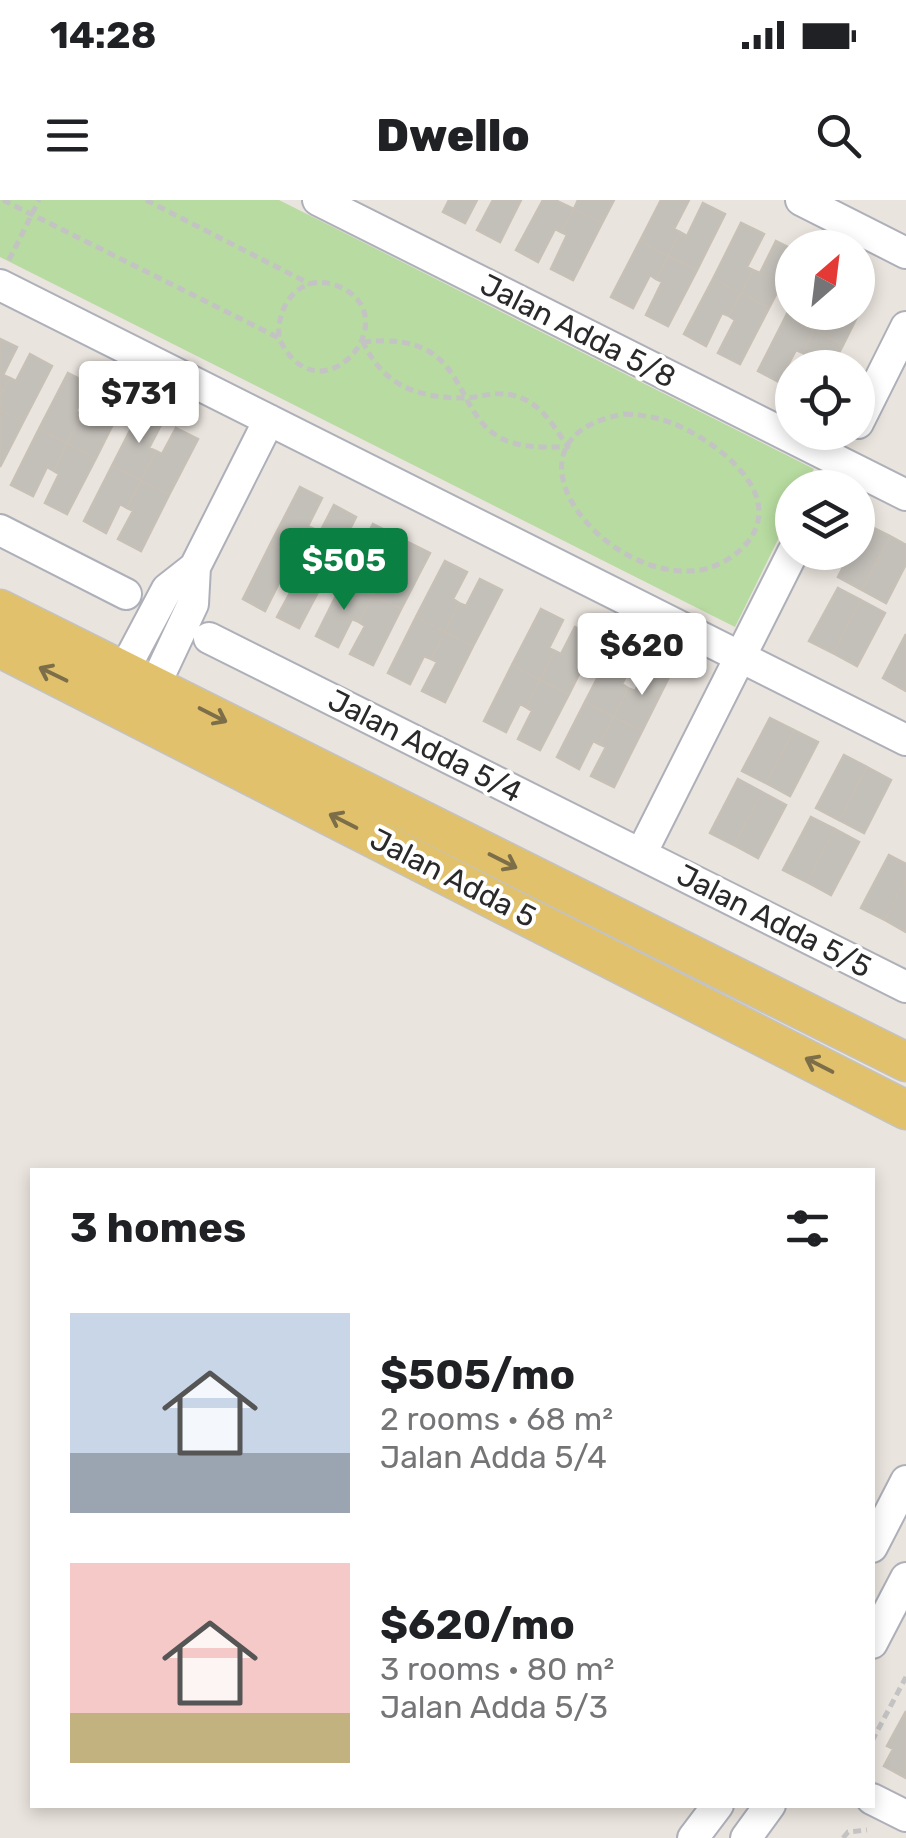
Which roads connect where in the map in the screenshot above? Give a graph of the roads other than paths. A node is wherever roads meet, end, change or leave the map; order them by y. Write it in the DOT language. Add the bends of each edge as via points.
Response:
graph roads {
  1 [pos="318,200"];
  2 [pos="801,200"];
  3 [pos="906,253"];
  4 [pos="4,274"];
  5 [pos="906,326"];
  6 [pos="875,389"];
  7 [pos="269,420"];
  8 [pos="824,470"];
  9 [pos="875,487"];
  10 [pos="906,496"];
  11 [pos="0,530"];
  12 [pos="783,570"];
  13 [pos="126,594"];
  14 [pos="0,609"];
  15 [pos="209,638"];
  16 [pos="0,648"];
  17 [pos="740,657"];
  18 [pos="131,694"];
  19 [pos="906,740"];
  20 [pos="641,854"];
  21 [pos="906,988"];
  22 [pos="906,1062"];
  23 [pos="906,1110"];
  24 [pos="906,1481"];
  25 [pos="875,1541"];
  26 [pos="906,1578"];
  27 [pos="875,1636"];
  28 [pos="875,1800"];
  29 [pos="716,1808"];
  30 [pos="768,1808"];
  31 [pos="906,1816"];
  32 [pos="693,1838"];
  33 [pos="746,1838"];
  1 -- 8 [label="street, Jalan Adda 5/8"];
  2 -- 3 [label="street"];
  4 -- 7 [label="street"];
  5 -- 6 [label="street"];
  7 -- 17 [label="street"];
  7 -- 18 [label="street" via="195,567 167,589"];
  9 -- 10 [label="street, Jalan Adda 5/8"];
  11 -- 13 [label="street"];
  12 -- 17 [label="street"];
  14 -- 18 [label="main road, Jalan Adda 5"];
  15 -- 20 [label="street, Jalan Adda 5/4"];
  18 -- 16 [label="main road, Jalan Adda 5, one-way"];
  17 -- 19 [label="street"];
  17 -- 20 [label="street"];
  18 -- 22 [label="main road, Jalan Adda 5, one-way"];
  23 -- 18 [label="main road, Jalan Adda 5, one-way"];
  20 -- 21 [label="street, Jalan Adda 5/5"];
  24 -- 25 [label="street"];
  26 -- 27 [label="street"];
  28 -- 31 [label="street"];
  29 -- 32 [label="street"];
  30 -- 33 [label="street"];
}
